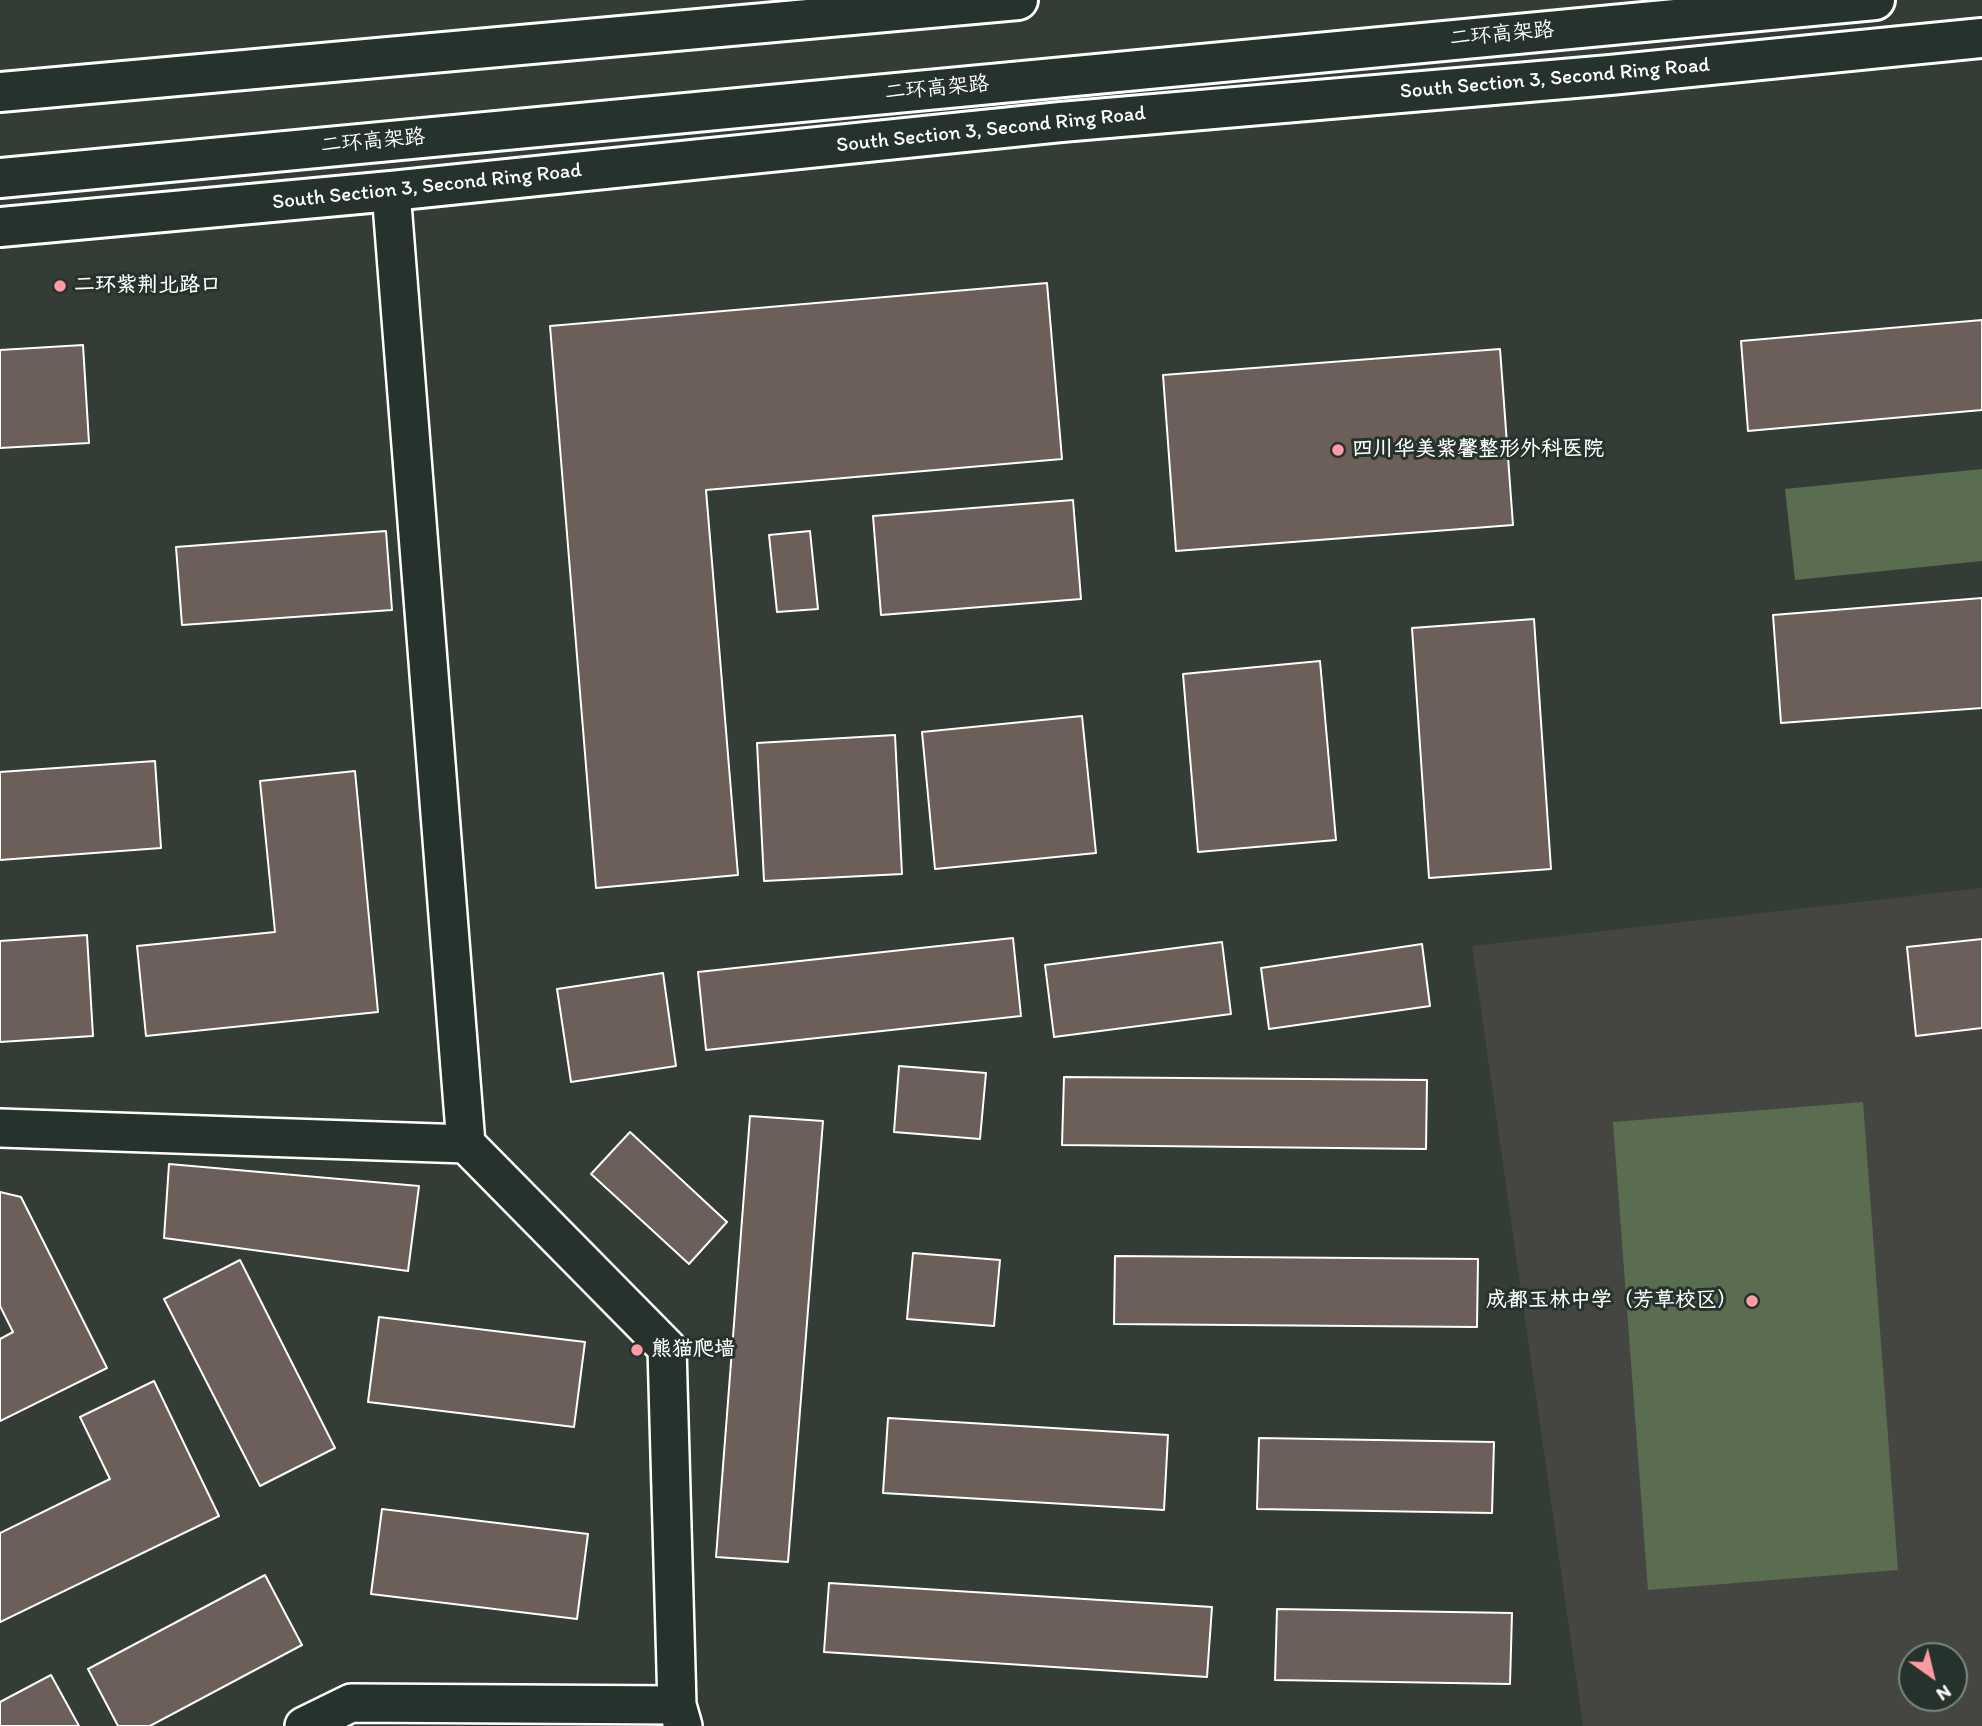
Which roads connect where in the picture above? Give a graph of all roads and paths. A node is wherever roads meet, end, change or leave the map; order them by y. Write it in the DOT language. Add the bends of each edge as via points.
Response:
graph roads {
  1 [pos="1009,0"];
  2 [pos="1018,0"];
  3 [pos="1875,0"];
  4 [pos="1982,38"];
  5 [pos="0,80"];
  6 [pos="0,92"];
  7 [pos="0,178"];
  8 [pos="391,191"];
  9 [pos="0,227"];
  10 [pos="0,1128"];
  11 [pos="466,1144"];
  12 [pos="680,1716"];
  13 [pos="304,1726"];
  1 -- 5 [label="main road"];
  2 -- 6 [label="main road"];
  3 -- 7 [label="main road, 二环高架路"];
  4 -- 8 [label="main road, South Section 3, Second Ring Road" via="1061,122"];
  8 -- 9 [label="main road, South Section 3, Second Ring Road"];
  8 -- 11 [label="street"];
  10 -- 11 [label="street"];
  11 -- 12 [label="street" via="667,1349"];
  12 -- 13 [label="street" via="351,1703"];
}
